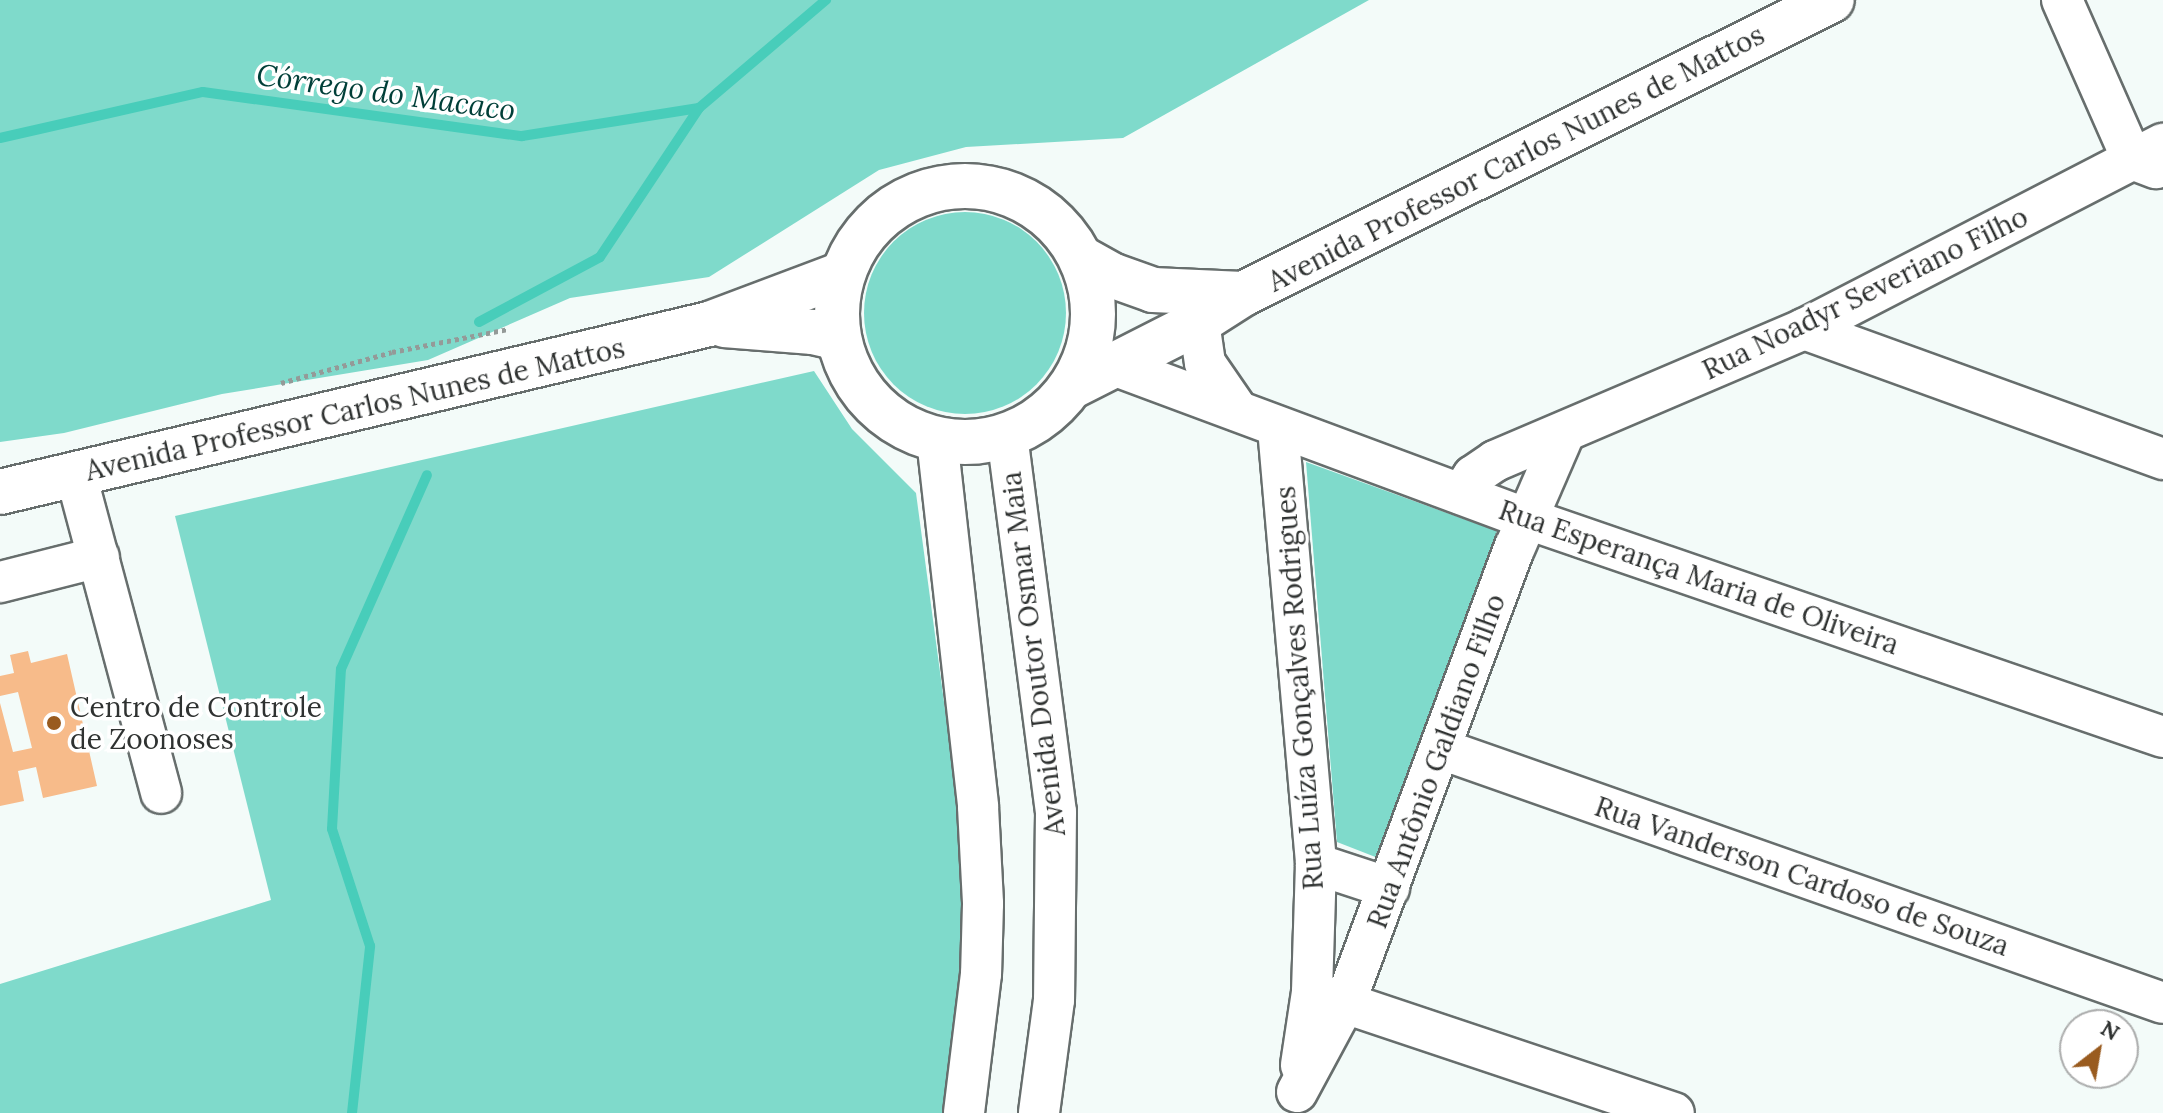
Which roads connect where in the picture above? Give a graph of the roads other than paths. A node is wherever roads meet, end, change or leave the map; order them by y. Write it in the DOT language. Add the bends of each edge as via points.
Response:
graph roads {
  1 [pos="1832,0"];
  2 [pos="2062,0"];
  3 [pos="2153,158"];
  4 [pos="1081,258"];
  5 [pos="842,274"];
  6 [pos="1243,294"];
  7 [pos="1199,322"];
  8 [pos="709,324"];
  9 [pos="1804,329"];
  10 [pos="838,338"];
  11 [pos="1116,366"];
  12 [pos="1071,387"];
  13 [pos="1238,411"];
  14 [pos="1278,428"];
  15 [pos="1564,434"];
  16 [pos="1007,435"];
  17 [pos="937,439"];
  18 [pos="2163,459"];
  19 [pos="76,475"];
  20 [pos="0,492"];
  21 [pos="1461,494"];
  22 [pos="1528,519"];
  23 [pos="99,557"];
  24 [pos="0,582"];
  25 [pos="2163,737"];
  26 [pos="1441,749"];
  27 [pos="161,793"];
  28 [pos="1316,864"];
  29 [pos="1389,888"];
  30 [pos="1329,997"];
  31 [pos="2163,1003"];
  32 [pos="1295,1103"];
  33 [pos="964,1113"];
  34 [pos="1039,1113"];
  35 [pos="1674,1113"];
  1 -- 6 [label="main road, Avenida Professor Carlos Nunes de Mattos"];
  2 -- 3 [label="street"];
  3 -- 9 [label="street, Rua Noadyr Severiano Filho"];
  4 -- 5 [label="main road" via="1055,223 1020,197 978,186 934,189 894,206 862,235"];
  4 -- 6 [label="main road, Avenida Professor Carlos Nunes de Mattos" via="1153,290"];
  4 -- 12 [label="main road" via="1093,302 1090,346"];
  5 -- 8 [label="main road, Avenida Professor Carlos Nunes de Mattos"];
  5 -- 10 [label="main road"];
  6 -- 7 [label="main road, Avenida Professor Carlos Nunes de Mattos"];
  7 -- 11 [label="main road, Avenida Professor Carlos Nunes de Mattos"];
  7 -- 13 [label="street" via="1205,363"];
  8 -- 10 [label="main road, Avenida Professor Carlos Nunes de Mattos"];
  8 -- 19 [label="main road, Avenida Professor Carlos Nunes de Mattos"];
  9 -- 15 [label="street, Rua Noadyr Severiano Filho"];
  9 -- 18 [label="street"];
  10 -- 17 [label="main road" via="857,384 892,419"];
  11 -- 12 [label="main road, Avenida Professor Carlos Nunes de Mattos"];
  11 -- 13 [label="street, Rua Esperança Maria de Oliveira"];
  12 -- 16 [label="main road" via="1043,416"];
  13 -- 14 [label="street, Rua Esperança Maria de Oliveira"];
  14 -- 21 [label="street, Rua Esperança Maria de Oliveira"];
  14 -- 28 [label="street, Rua Luíza Gonçalves Rodrigues"];
  15 -- 21 [label="street, Rua Noadyr Severiano Filho" via="1495,461 1473,476"];
  15 -- 22 [label="street"];
  16 -- 17 [label="main road" via="972,442"];
  16 -- 34 [label="street, Avenida Doutor Osmar Maia" via="1056,812 1054,1000"];
  17 -- 33 [label="street" via="978,807 983,904 981,974"];
  19 -- 20 [label="main road, Avenida Professor Carlos Nunes de Mattos"];
  19 -- 23 [label="street"];
  21 -- 22 [label="street, Rua Esperança Maria de Oliveira"];
  22 -- 25 [label="street, Rua Esperança Maria de Oliveira"];
  22 -- 26 [label="street, Rua Antônio Galdiano Filho"];
  23 -- 24 [label="street"];
  23 -- 27 [label="street"];
  26 -- 29 [label="street, Rua Antônio Galdiano Filho"];
  26 -- 31 [label="street, Rua Vanderson Cardoso de Souza"];
  28 -- 29 [label="street"];
  28 -- 30 [label="street, Rua Luíza Gonçalves Rodrigues"];
  29 -- 30 [label="street, Rua Antônio Galdiano Filho"];
  30 -- 32 [label="street, Rua Luíza Gonçalves Rodrigues"];
  30 -- 35 [label="street"];
}
